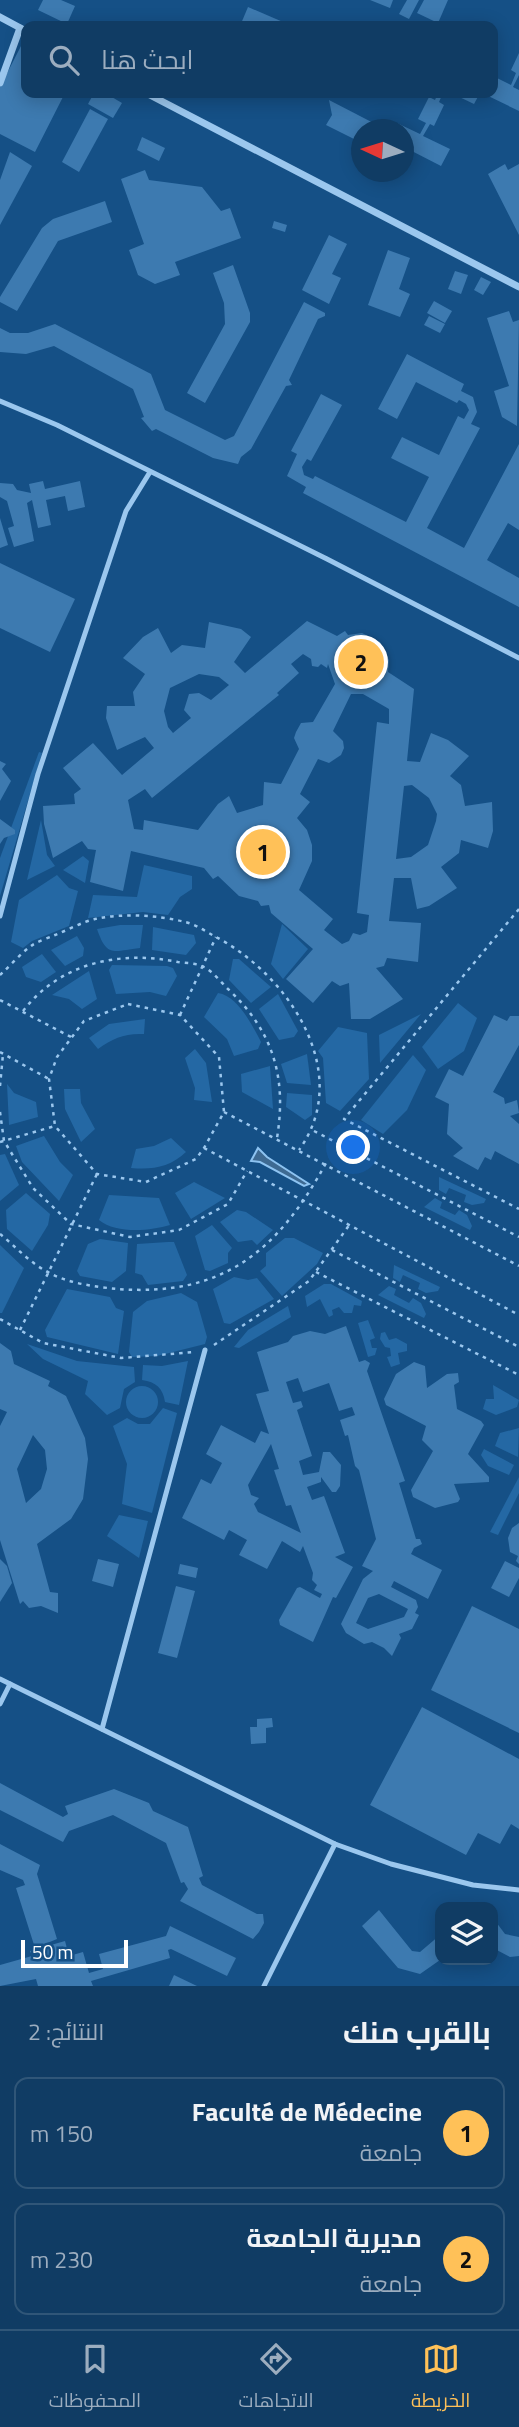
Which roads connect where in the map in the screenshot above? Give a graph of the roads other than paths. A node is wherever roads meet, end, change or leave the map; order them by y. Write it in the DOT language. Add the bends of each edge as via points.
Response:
graph roads {
  1 [pos="0,17"];
  2 [pos="21,28"];
  3 [pos="21,34"];
  4 [pos="0,83"];
  5 [pos="156,98"];
  6 [pos="519,287"];
  7 [pos="0,401"];
  8 [pos="150,472"];
  9 [pos="519,657"];
  10 [pos="0,916"];
  11 [pos="205,1350"];
  12 [pos="0,1679"];
  13 [pos="10,1684"];
  14 [pos="0,1704"];
  15 [pos="102,1729"];
  16 [pos="335,1844"];
  17 [pos="519,1890"];
  18 [pos="264,1986"];
  1 -- 2 [label="street"];
  3 -- 4 [label="street"];
  5 -- 6 [label="street"];
  7 -- 8 [label="lane"];
  8 -- 9 [label="lane"];
  8 -- 10 [label="lane" via="125,511 38,774"];
  11 -- 15 [label="lane"];
  12 -- 13 [label="lane"];
  13 -- 14 [label="lane"];
  13 -- 15 [label="lane"];
  15 -- 16 [label="lane"];
  16 -- 17 [label="lane" via="473,1885"];
  16 -- 18 [label="lane"];
}
